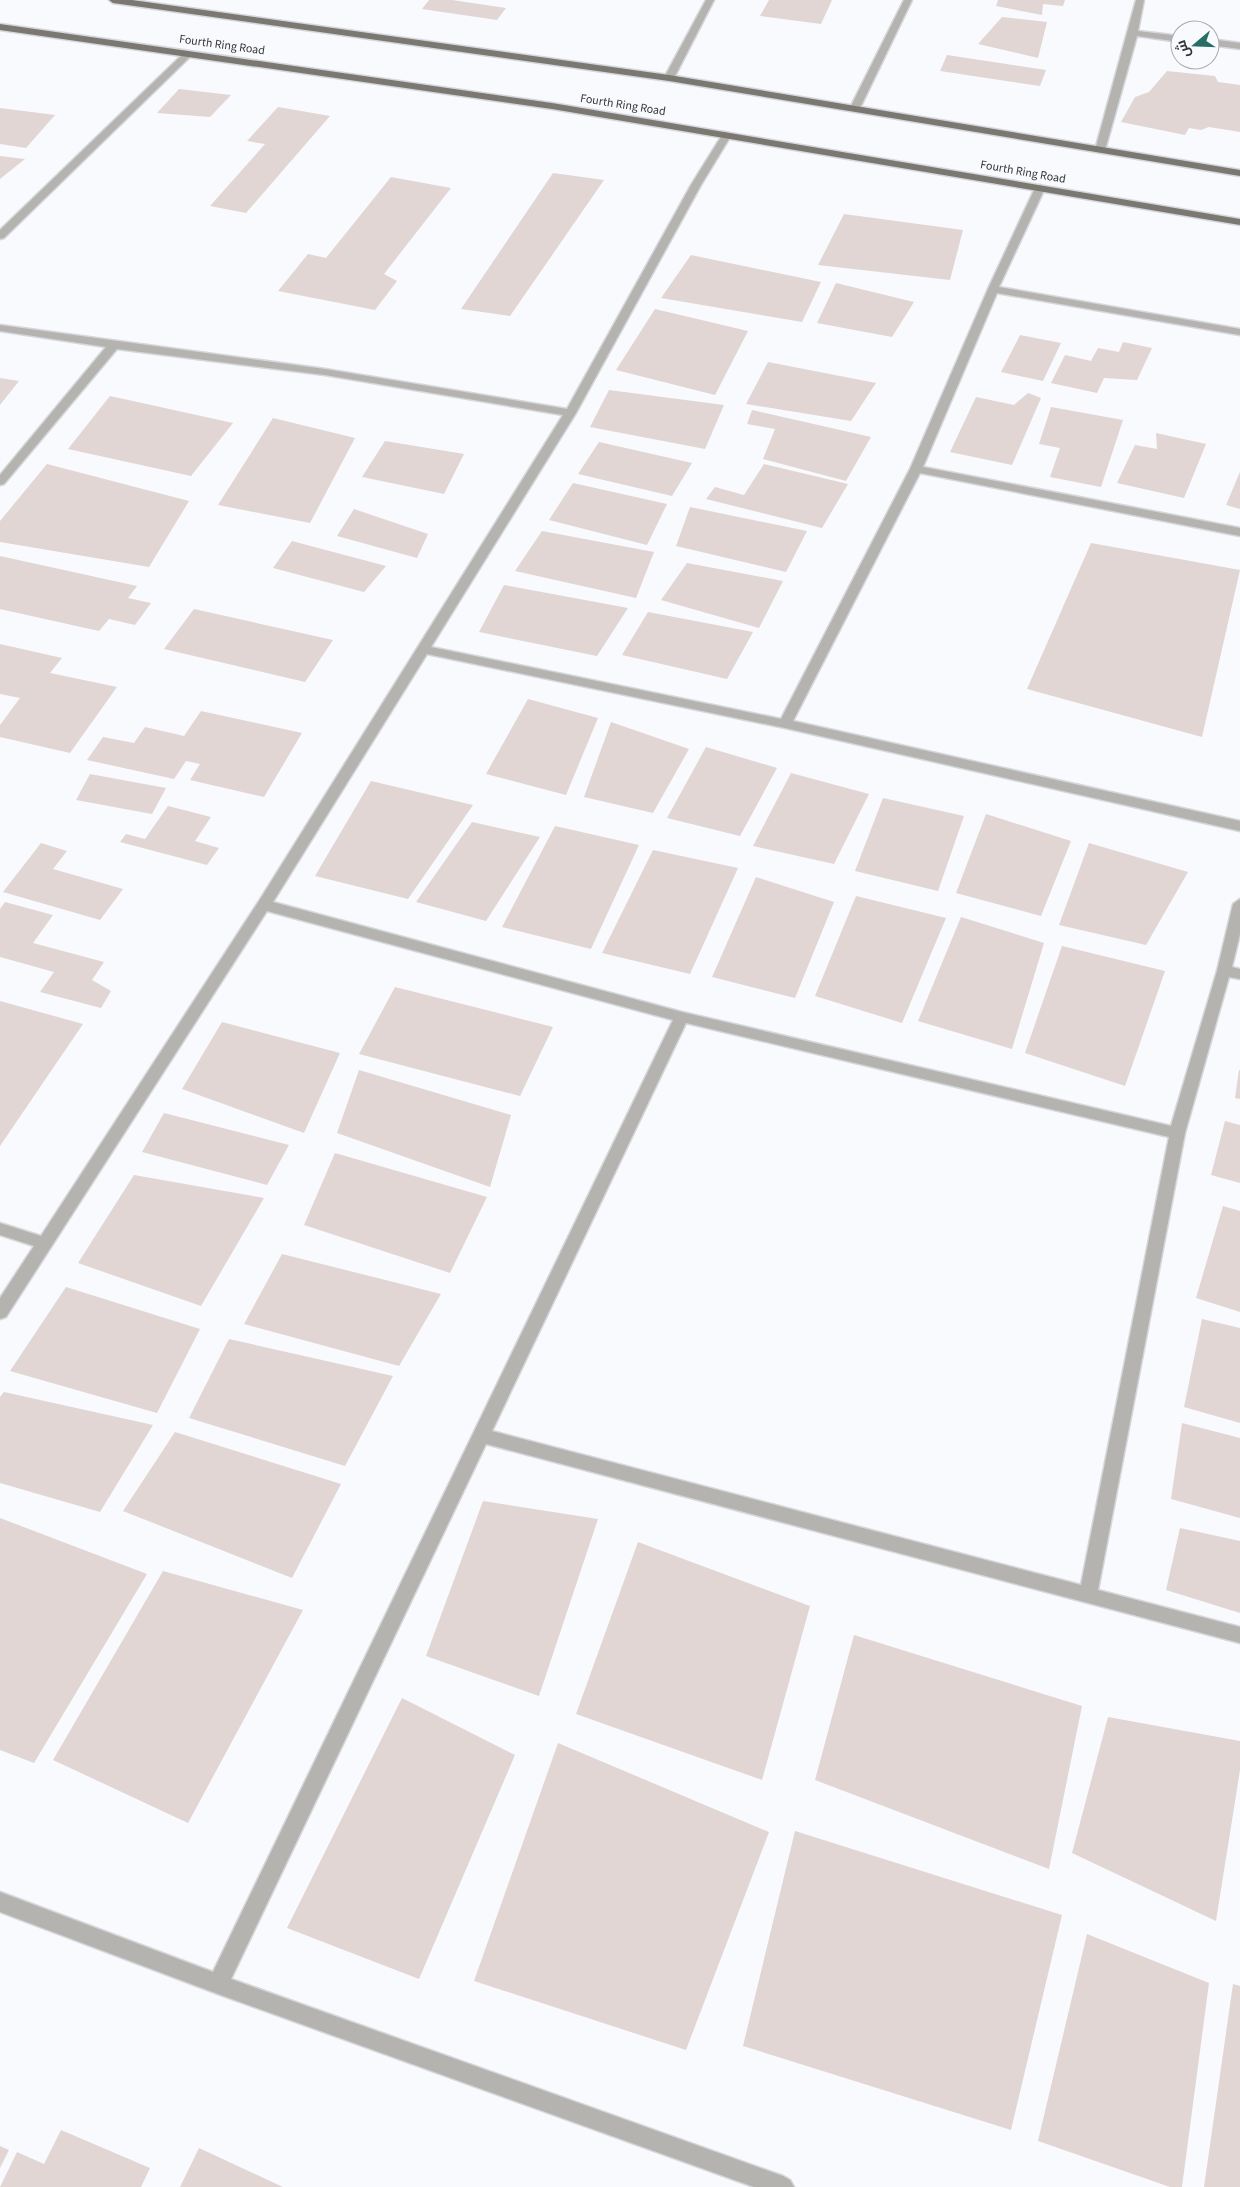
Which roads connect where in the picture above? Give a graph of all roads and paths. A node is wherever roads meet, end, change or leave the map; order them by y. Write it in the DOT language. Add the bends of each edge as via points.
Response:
graph roads {
  1 [pos="113,0"];
  2 [pos="710,0"];
  3 [pos="908,0"];
  4 [pos="1140,0"];
  5 [pos="128,1"];
  6 [pos="0,26"];
  7 [pos="1133,33"];
  8 [pos="1170,37"];
  9 [pos="1220,43"];
  10 [pos="1240,46"];
  11 [pos="189,52"];
  12 [pos="669,78"];
  13 [pos="855,108"];
  14 [pos="727,134"];
  15 [pos="1100,150"];
  16 [pos="1240,173"];
  17 [pos="1040,188"];
  18 [pos="1240,222"];
  19 [pos="0,236"];
  20 [pos="993,289"];
  21 [pos="0,328"];
  22 [pos="1240,332"];
  23 [pos="114,345"];
  24 [pos="570,413"];
  25 [pos="916,469"];
  26 [pos="0,482"];
  27 [pos="1240,532"];
  28 [pos="423,649"];
  29 [pos="785,724"];
  30 [pos="1240,826"];
  31 [pos="1240,904"];
  32 [pos="264,905"];
  33 [pos="1232,972"];
  34 [pos="682,1017"];
  35 [pos="1177,1133"];
  36 [pos="0,1229"];
  37 [pos="44,1243"];
  38 [pos="0,1312"];
  39 [pos="482,1436"];
  40 [pos="1088,1594"];
  41 [pos="1240,1635"];
  42 [pos="0,1902"];
  43 [pos="218,1984"];
  44 [pos="783,2187"];
  1 -- 5 [label="main road, Fourth Ring Road"];
  2 -- 12 [label="street"];
  3 -- 13 [label="street"];
  4 -- 7 [label="street"];
  5 -- 12 [label="main road, Fourth Ring Road"];
  6 -- 11 [label="main road, Fourth Ring Road"];
  7 -- 8 [label="street"];
  7 -- 15 [label="street"];
  9 -- 10 [label="street"];
  11 -- 14 [label="main road, Fourth Ring Road"];
  11 -- 19 [label="street"];
  12 -- 13 [label="main road, Fourth Ring Road"];
  13 -- 15 [label="main road, Fourth Ring Road"];
  14 -- 17 [label="main road, Fourth Ring Road"];
  14 -- 24 [label="street"];
  15 -- 16 [label="main road, Fourth Ring Road"];
  17 -- 18 [label="main road, Fourth Ring Road"];
  17 -- 20 [label="street"];
  20 -- 22 [label="street"];
  20 -- 25 [label="street"];
  21 -- 23 [label="street"];
  23 -- 24 [label="street" via="325,372"];
  23 -- 26 [label="street"];
  24 -- 28 [label="street"];
  25 -- 27 [label="street"];
  25 -- 29 [label="street"];
  28 -- 29 [label="street"];
  28 -- 32 [label="street"];
  29 -- 30 [label="street"];
  31 -- 33 [label="street"];
  32 -- 34 [label="street"];
  32 -- 37 [label="street"];
  33 -- 35 [label="street"];
  34 -- 35 [label="street"];
  34 -- 39 [label="street"];
  35 -- 40 [label="street"];
  36 -- 37 [label="street"];
  37 -- 38 [label="street"];
  39 -- 40 [label="street"];
  39 -- 43 [label="street"];
  40 -- 41 [label="street"];
  42 -- 43 [label="street"];
  43 -- 44 [label="street"];
}
